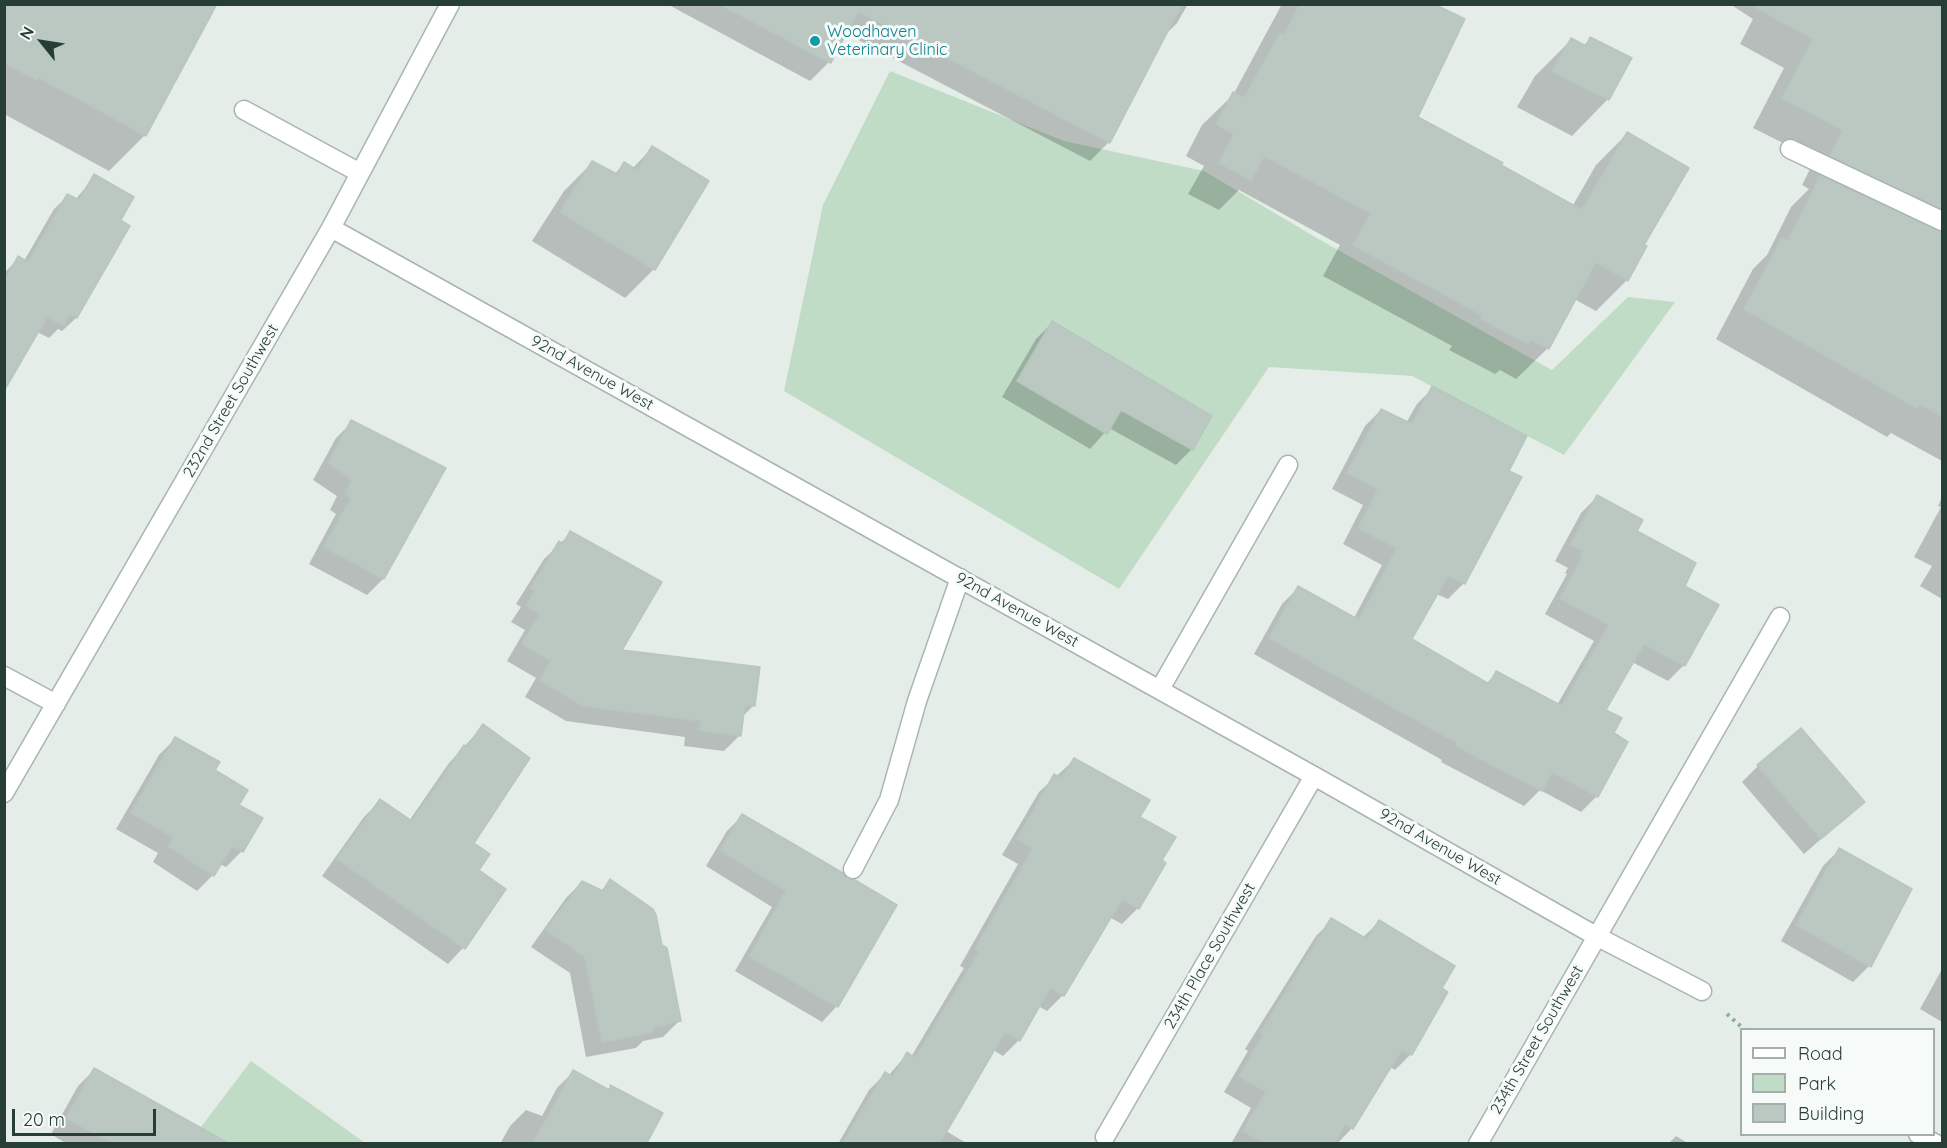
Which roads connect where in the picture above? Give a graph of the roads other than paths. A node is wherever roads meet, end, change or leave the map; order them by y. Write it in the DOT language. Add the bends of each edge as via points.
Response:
graph roads {
  1 [pos="450,4"];
  2 [pos="243,110"];
  3 [pos="1790,149"];
  4 [pos="360,173"];
  5 [pos="1942,221"];
  6 [pos="331,228"];
  7 [pos="1288,465"];
  8 [pos="960,578"];
  9 [pos="1780,617"];
  10 [pos="4,676"];
  11 [pos="1160,689"];
  12 [pos="56,704"];
  13 [pos="1314,776"];
  14 [pos="4,793"];
  15 [pos="853,869"];
  16 [pos="1596,936"];
  17 [pos="1702,991"];
  18 [pos="1922,1136"];
  19 [pos="1105,1137"];
  20 [pos="1478,1143"];
  21 [pos="1936,1143"];
  1 -- 4 [label="street, 232nd Street Southwest"];
  2 -- 4 [label="street"];
  3 -- 5 [label="street"];
  4 -- 6 [label="street, 232nd Street Southwest"];
  6 -- 8 [label="street, 92nd Avenue West"];
  6 -- 12 [label="street, 232nd Street Southwest"];
  7 -- 11 [label="street"];
  8 -- 11 [label="street, 92nd Avenue West"];
  8 -- 15 [label="street" via="917,701 890,800"];
  9 -- 16 [label="street, 234th Street Southwest"];
  10 -- 12 [label="street"];
  11 -- 13 [label="street, 92nd Avenue West"];
  12 -- 14 [label="street, 232nd Street Southwest"];
  13 -- 16 [label="street, 92nd Avenue West"];
  13 -- 19 [label="street, 234th Place Southwest"];
  16 -- 17 [label="street, 92nd Avenue West"];
  16 -- 20 [label="street, 234th Street Southwest"];
  18 -- 21 [label="street"];
}
